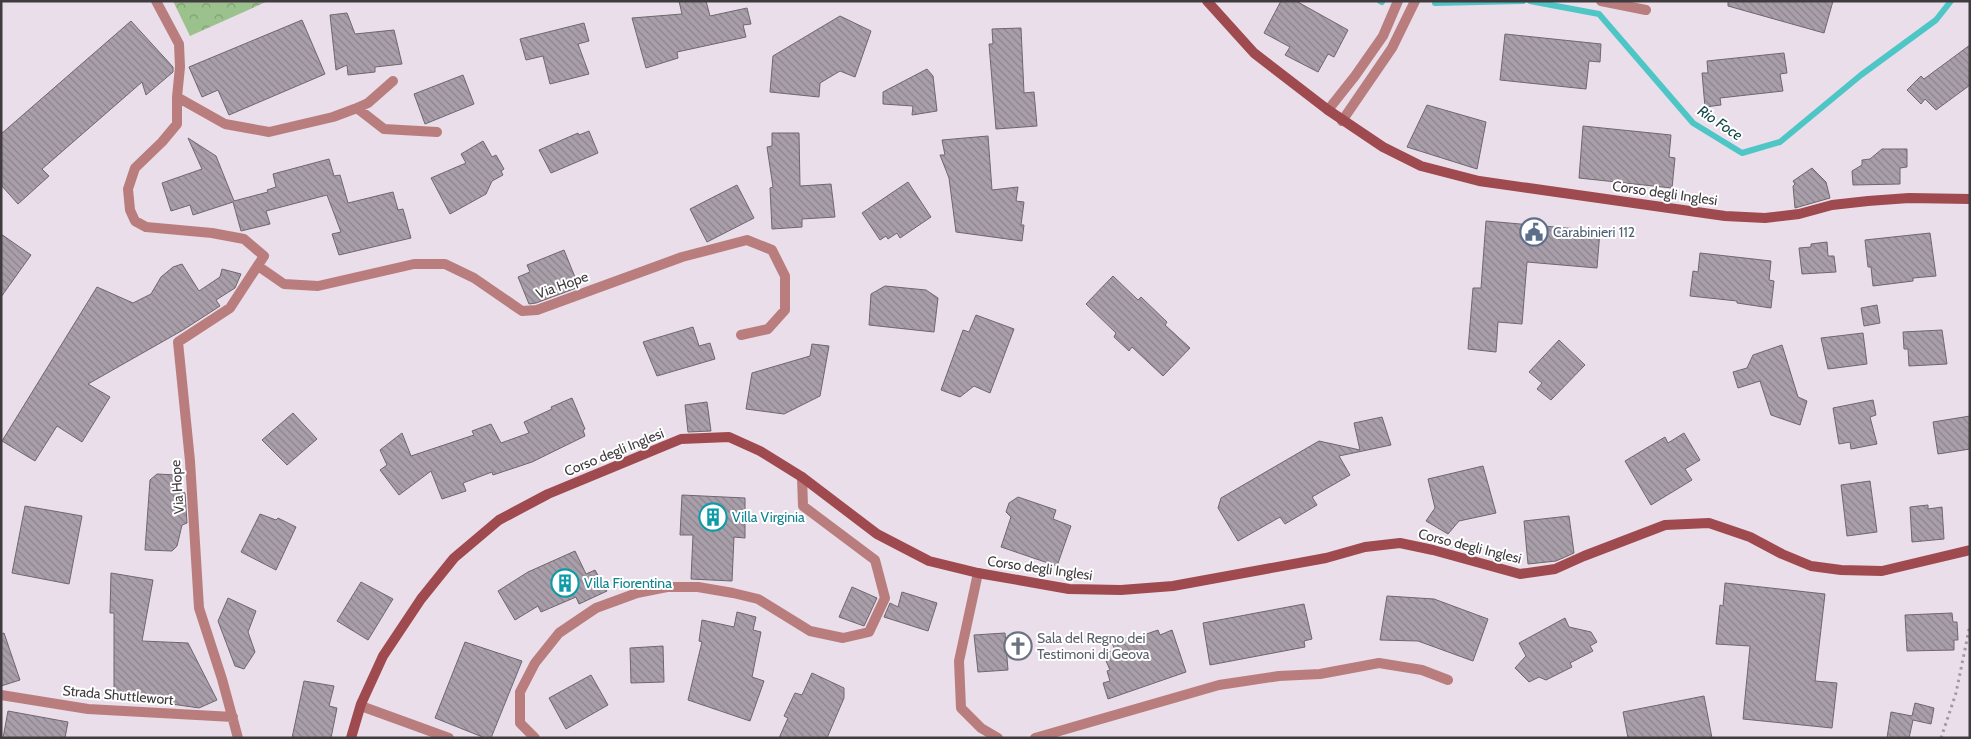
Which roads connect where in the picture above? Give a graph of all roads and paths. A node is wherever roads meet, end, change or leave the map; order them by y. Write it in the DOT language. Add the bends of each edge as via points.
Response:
graph roads {
  1 [pos="156,1"];
  2 [pos="1207,1"];
  3 [pos="1398,1"];
  4 [pos="1415,1"];
  5 [pos="1601,1"];
  6 [pos="1646,10"];
  7 [pos="393,81"];
  8 [pos="177,97"];
  9 [pos="357,108"];
  10 [pos="1328,110"];
  11 [pos="1342,121"];
  12 [pos="437,132"];
  13 [pos="1970,199"];
  14 [pos="258,266"];
  15 [pos="741,335"];
  16 [pos="802,477"];
  17 [pos="1970,550"];
  18 [pos="978,573"];
  19 [pos="1970,625"];
  20 [pos="1448,680"];
  21 [pos="1,694"];
  22 [pos="361,706"];
  23 [pos="233,717"];
  24 [pos="238,738"];
  25 [pos="351,738"];
  26 [pos="449,738"];
  27 [pos="534,738"];
  28 [pos="998,738"];
  29 [pos="1036,738"];
  30 [pos="1941,738"];
  1 -- 8 [label="street" via="179,44"];
  2 -- 10 [label="main road, Corso degli Inglesi" via="1254,53"];
  3 -- 10 [label="street" via="1383,36"];
  4 -- 11 [label="street" via="1392,48"];
  5 -- 6 [label="street"];
  7 -- 9 [label="street" via="368,103"];
  8 -- 9 [label="street" via="225,124 269,132"];
  8 -- 14 [label="street" via="177,124 136,168 128,189 130,210 135,221 146,228 244,239 264,256"];
  9 -- 12 [label="street" via="384,129"];
  10 -- 11 [label="main road, Corso degli Inglesi"];
  11 -- 13 [label="main road, Corso degli Inglesi" via="1421,166 1479,181 1725,216 1765,218 1868,200"];
  14 -- 15 [label="street, Via Hope" via="284,284 318,286 414,264 445,264 474,278 522,311 537,310 682,257 747,240 772,250 785,276 785,310 768,329"];
  14 -- 23 [label="street, Via Hope" via="230,308 178,342 190,460 199,608"];
  16 -- 18 [label="main road, Corso degli Inglesi" via="877,534 929,561"];
  16 -- 22 [label="main road, Corso degli Inglesi" via="760,451 728,437 681,439 548,494 499,520 454,558 382,656"];
  16 -- 27 [label="street" via="802,506 875,560 885,598 869,632 843,638 810,632 758,599 724,591 667,587 637,594 596,608 559,633 535,663 520,692 520,723"];
  17 -- 18 [label="main road, Corso degli Inglesi" via="1882,571 1841,570 1811,566 1750,537 1709,523 1665,525 1555,570 1520,574 1400,543 1364,547 1326,558 1173,586 1121,590 1069,588"];
  18 -- 28 [label="street, Corso degli Inglesi" via="959,661 962,708 981,728"];
  19 -- 30 [label="path" via="1956,693"];
  20 -- 29 [label="street" via="1422,670 1379,663 1320,674 1279,676 1219,685"];
  21 -- 23 [label="street, Strada Shuttlewort" via="88,709"];
  22 -- 25 [label="main road, Corso degli Inglesi"];
  22 -- 26 [label="street"];
  23 -- 24 [label="street, Via Hope"];
}
